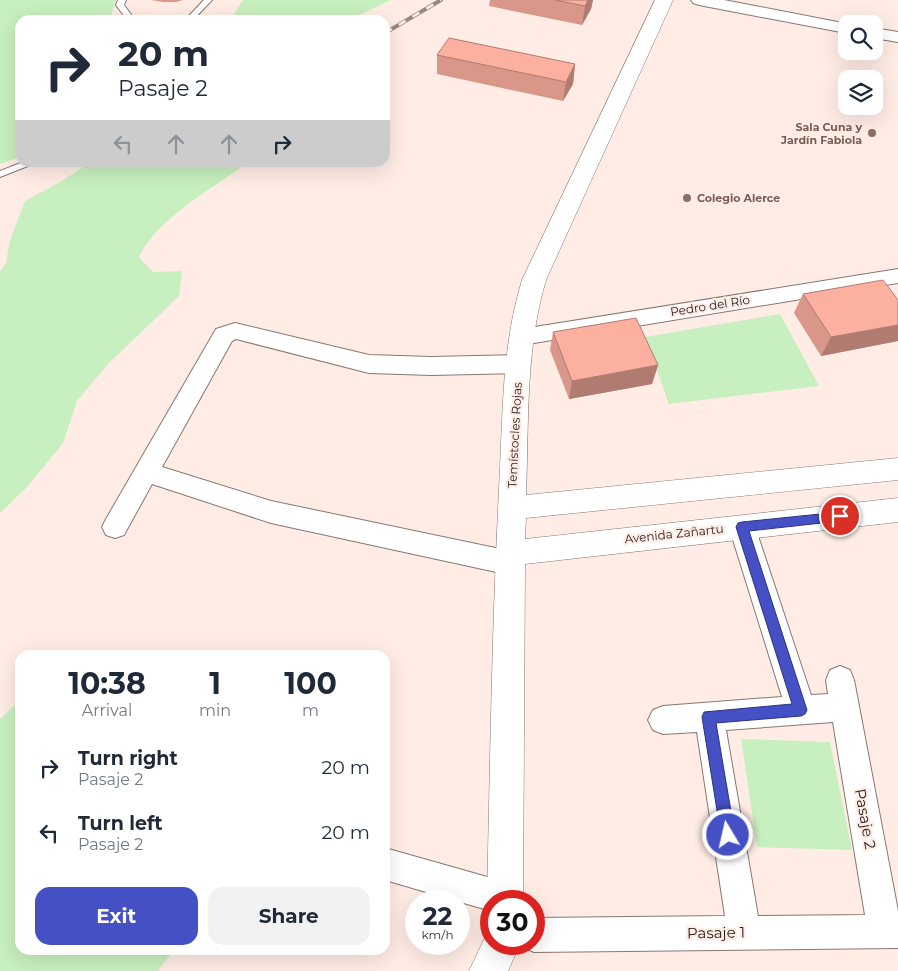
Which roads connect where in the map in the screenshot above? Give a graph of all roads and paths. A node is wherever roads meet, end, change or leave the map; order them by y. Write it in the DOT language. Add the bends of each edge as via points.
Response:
graph roads {
  1 [pos="122,0"];
  2 [pos="208,0"];
  3 [pos="664,0"];
  4 [pos="699,0"];
  5 [pos="127,15"];
  6 [pos="194,15"];
  7 [pos="838,26"];
  8 [pos="883,35"];
  9 [pos="898,38"];
  10 [pos="20,167"];
  11 [pos="0,174"];
  12 [pos="898,276"];
  13 [pos="522,337"];
  14 [pos="519,364"];
  15 [pos="898,470"];
  16 [pos="146,472"];
  17 [pos="512,508"];
  18 [pos="898,510"];
  19 [pos="115,527"];
  20 [pos="742,527"];
  21 [pos="510,558"];
  22 [pos="801,710"];
  23 [pos="709,717"];
  24 [pos="663,720"];
  25 [pos="390,865"];
  26 [pos="505,890"];
  27 [pos="480,892"];
  28 [pos="892,931"];
  29 [pos="744,933"];
  30 [pos="545,935"];
  31 [pos="495,955"];
  32 [pos="504,955"];
  33 [pos="488,971"];
  34 [pos="504,971"];
  1 -- 5 [label="lane" via="120,5"];
  2 -- 6 [label="lane"];
  3 -- 13 [label="street, Temístocles Rojas" via="534,280"];
  4 -- 7 [label="street"];
  8 -- 9 [label="street"];
  10 -- 11 [label="lane"];
  12 -- 13 [label="street, Pedro del Río"];
  13 -- 14 [label="street, Temístocles Rojas"];
  14 -- 16 [label="street" via="377,364 229,332 224,335"];
  14 -- 17 [label="street, Temístocles Rojas"];
  15 -- 17 [label="street"];
  16 -- 19 [label="street"];
  16 -- 21 [label="street" via="271,512"];
  17 -- 21 [label="street, Temístocles Rojas"];
  18 -- 20 [label="street, Avenida Zañartu"];
  20 -- 21 [label="street, Avenida Zañartu"];
  20 -- 22 [label="street"];
  21 -- 26 [label="street, Temístocles Rojas"];
  22 -- 23 [label="street, Pasaje 2"];
  22 -- 28 [label="street, Pasaje 2" via="842,693"];
  23 -- 24 [label="street, Pasaje 2"];
  23 -- 29 [label="street"];
  25 -- 27 [label="street"];
  28 -- 29 [label="street, Pasaje 1"];
  29 -- 30 [label="street, Pasaje 1"];
  31 -- 33 [label="street"];
  32 -- 34 [label="street"];
}
